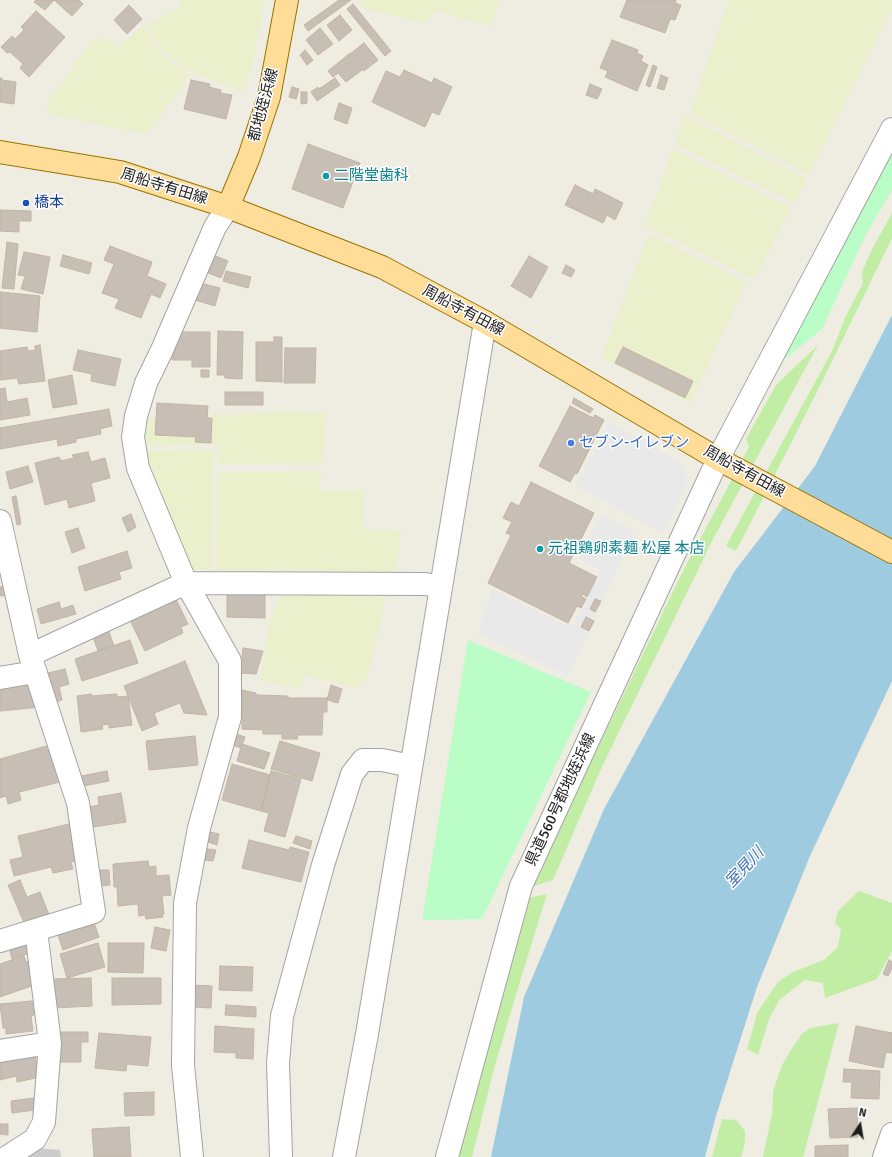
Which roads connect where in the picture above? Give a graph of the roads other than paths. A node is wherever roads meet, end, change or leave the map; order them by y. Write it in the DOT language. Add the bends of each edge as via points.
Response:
graph roads {
  1 [pos="287,0"];
  2 [pos="892,129"];
  3 [pos="0,152"];
  4 [pos="228,207"];
  5 [pos="486,322"];
  6 [pos="727,463"];
  7 [pos="0,521"];
  8 [pos="892,552"];
  9 [pos="186,583"];
  10 [pos="441,587"];
  11 [pos="32,664"];
  12 [pos="0,678"];
  13 [pos="411,766"];
  14 [pos="36,930"];
  15 [pos="0,941"];
  16 [pos="50,1043"];
  17 [pos="0,1051"];
  18 [pos="892,1134"];
  19 [pos="7,1157"];
  20 [pos="192,1157"];
  21 [pos="281,1157"];
  22 [pos="344,1157"];
  23 [pos="447,1157"];
  24 [pos="884,1157"];
  1 -- 4 [label="main road, 都地姪浜線" via="269,98 249,157"];
  2 -- 6 [label="street, 県道560号都地姪浜線"];
  3 -- 4 [label="main road, 周船寺有田線" via="120,172"];
  4 -- 5 [label="main road, 周船寺有田線" via="382,268"];
  4 -- 9 [label="street" via="215,227 146,383 133,437 138,468"];
  5 -- 6 [label="main road, 周船寺有田線"];
  5 -- 10 [label="street"];
  6 -- 8 [label="main road, 周船寺有田線"];
  6 -- 23 [label="street, 県道560号都地姪浜線" via="521,886"];
  7 -- 11 [label="street"];
  9 -- 10 [label="street" via="425,584"];
  9 -- 11 [label="street"];
  9 -- 20 [label="street" via="230,661 230,717 199,828 185,903 183,1065"];
  10 -- 13 [label="street"];
  11 -- 12 [label="street"];
  11 -- 14 [label="street" via="78,803 94,912"];
  13 -- 21 [label="street" via="382,760 363,760 352,774 323,865 282,1016 278,1063"];
  13 -- 22 [label="street"];
  14 -- 15 [label="street"];
  14 -- 16 [label="street"];
  16 -- 17 [label="street"];
  16 -- 19 [label="street" via="44,1122 35,1139"];
  18 -- 24 [label="street"];
}
